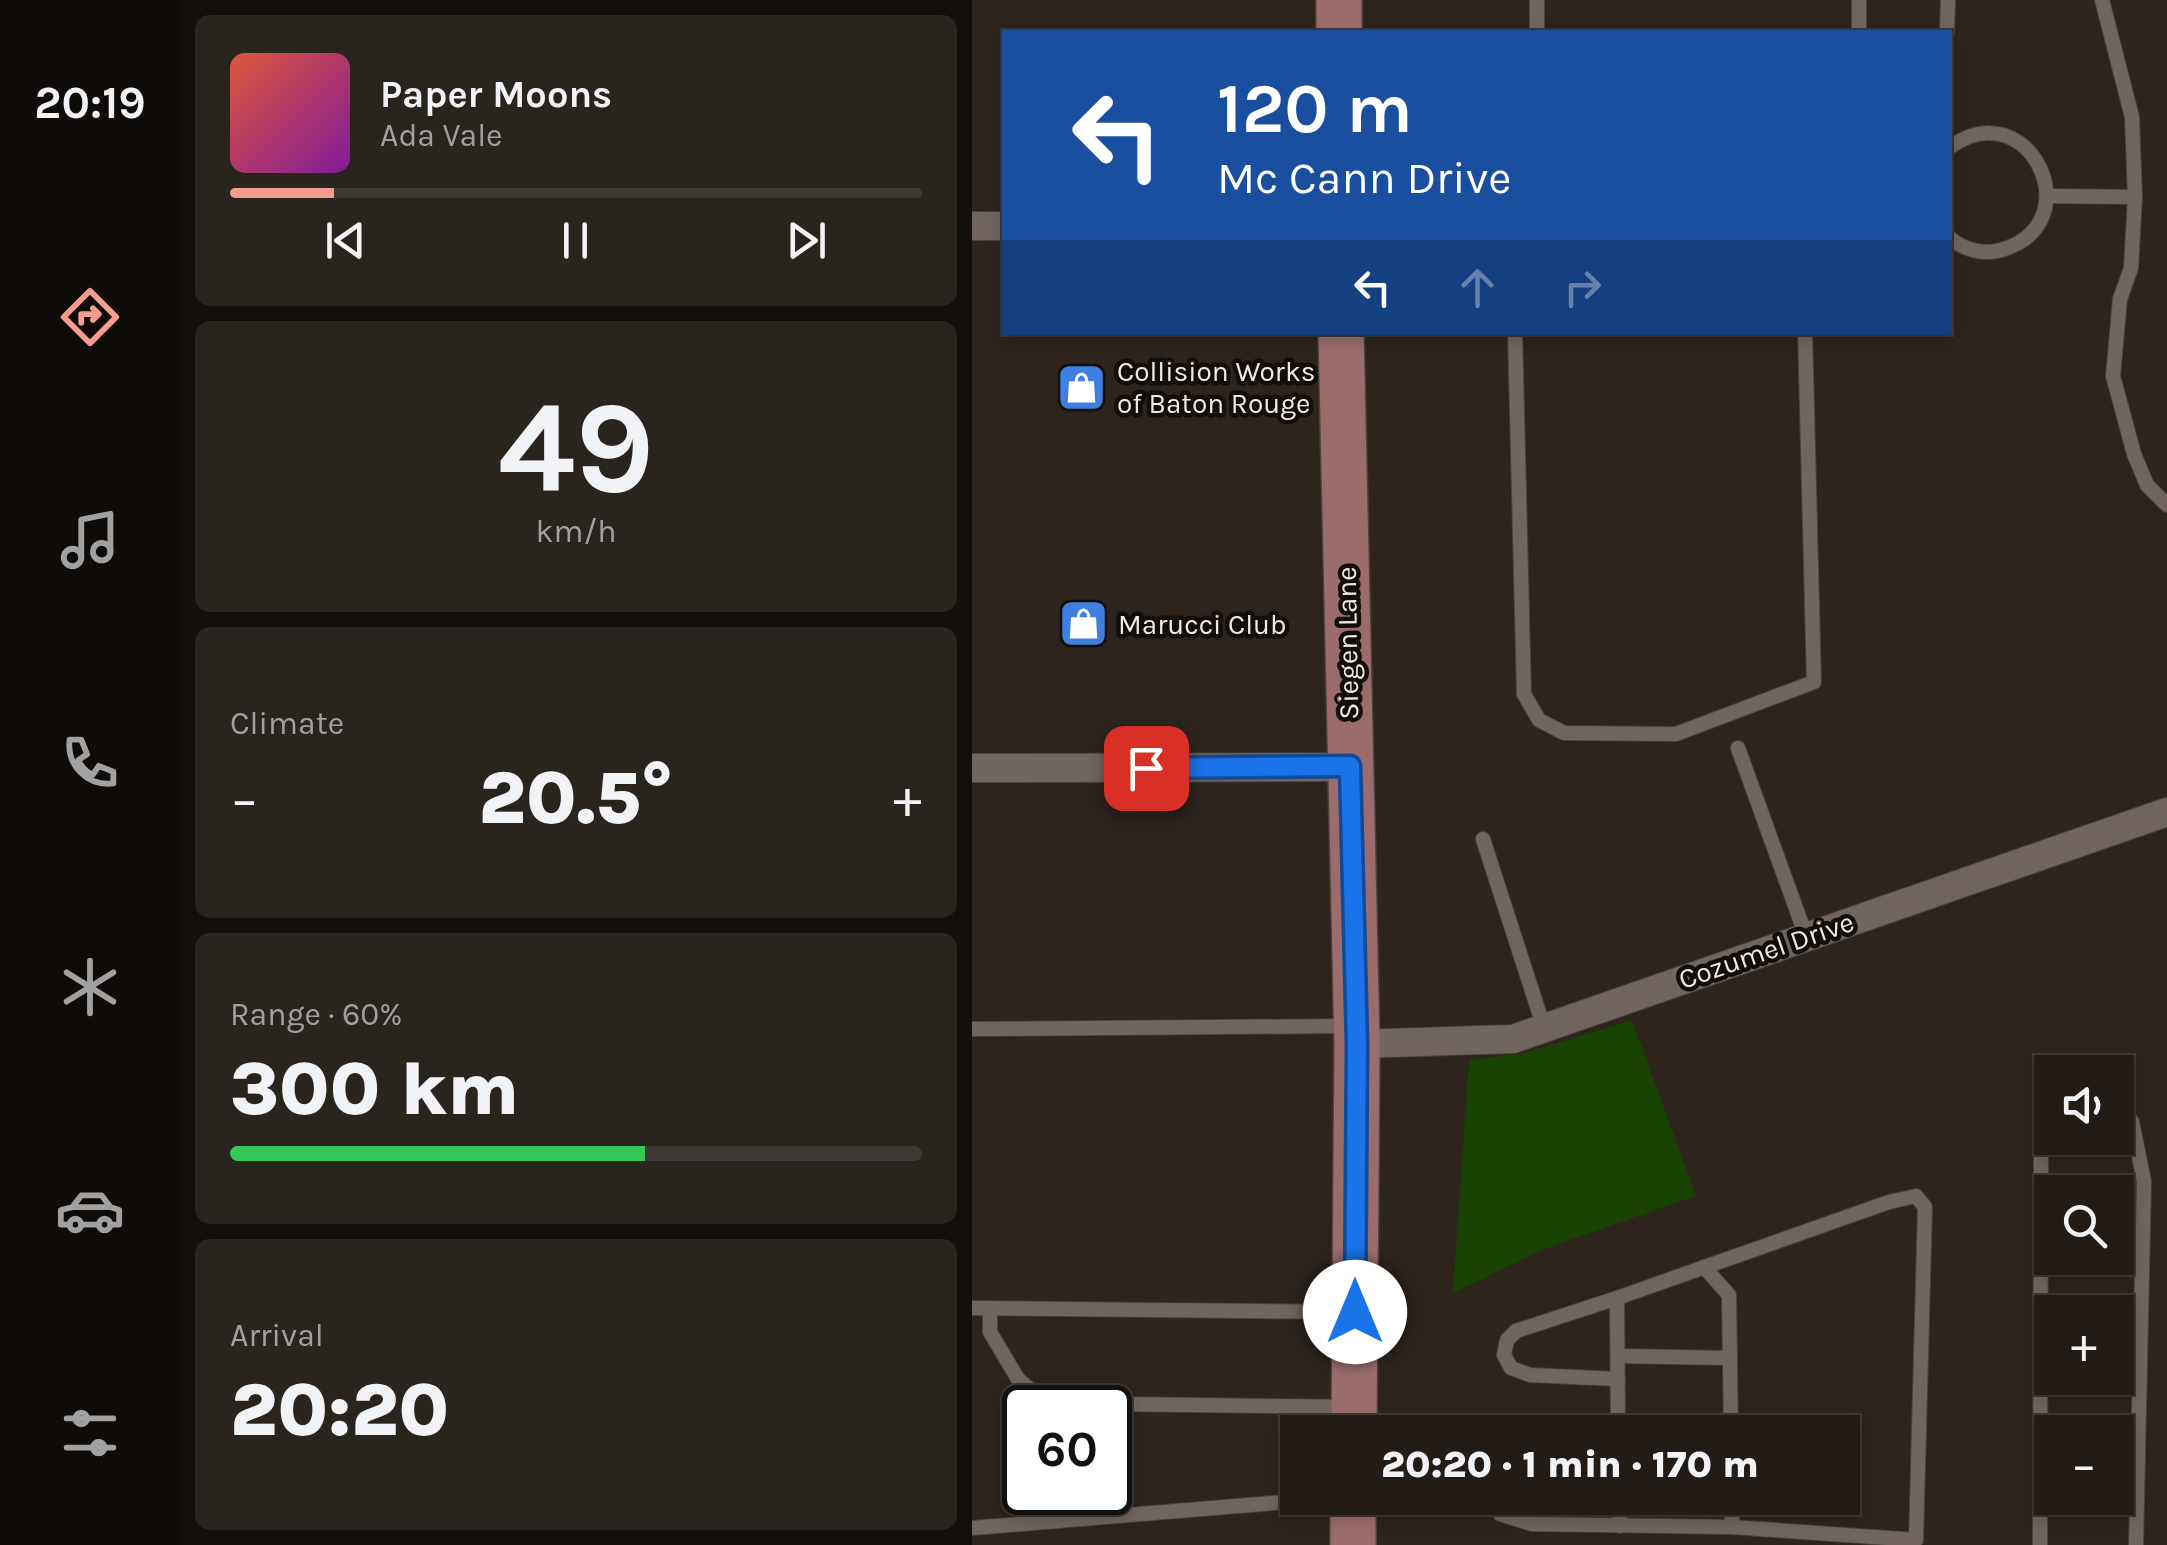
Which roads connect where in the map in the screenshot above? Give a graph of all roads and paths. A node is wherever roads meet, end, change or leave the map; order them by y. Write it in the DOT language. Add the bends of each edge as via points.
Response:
graph roads {
  1 [pos="1339,0"];
  2 [pos="1537,0"];
  3 [pos="1859,0"];
  4 [pos="1948,0"];
  5 [pos="2102,0"];
  6 [pos="1339,30"];
  7 [pos="1537,30"];
  8 [pos="1859,30"];
  9 [pos="1947,30"];
  10 [pos="1952,146"];
  11 [pos="2047,196"];
  12 [pos="2134,197"];
  13 [pos="972,226"];
  14 [pos="1002,226"];
  15 [pos="1952,240"];
  16 [pos="1341,335"];
  17 [pos="1515,335"];
  18 [pos="1805,335"];
  19 [pos="2166,504"];
  20 [pos="1738,748"];
  21 [pos="1350,766"];
  22 [pos="972,768"];
  23 [pos="2166,812"];
  24 [pos="1483,839"];
  25 [pos="1806,936"];
  26 [pos="1544,1028"];
  27 [pos="972,1029"];
  28 [pos="1356,1035"];
  29 [pos="2134,1132"];
  30 [pos="2041,1155"];
  31 [pos="1704,1267"];
  32 [pos="1616,1298"];
  33 [pos="972,1308"];
  34 [pos="990,1308"];
  35 [pos="1355,1312"];
  36 [pos="1618,1356"];
  37 [pos="1730,1358"];
  38 [pos="1618,1379"];
  39 [pos="1354,1415"];
  40 [pos="1618,1415"];
  41 [pos="1731,1415"];
  42 [pos="1280,1417"];
  43 [pos="1280,1502"];
  44 [pos="1353,1515"];
  45 [pos="1503,1515"];
  46 [pos="1620,1515"];
  47 [pos="1732,1515"];
  48 [pos="1620,1526"];
  49 [pos="1732,1527"];
  50 [pos="972,1528"];
  51 [pos="1352,1545"];
  52 [pos="2040,1545"];
  53 [pos="2136,1545"];
  1 -- 6 [label="main road"];
  2 -- 7 [label="lane"];
  3 -- 8 [label="lane"];
  4 -- 9 [label="lane"];
  5 -- 12 [label="lane" via="2132,117"];
  10 -- 11 [label="lane" via="1970,135 2007,136 2037,159"];
  11 -- 12 [label="lane"];
  11 -- 15 [label="lane" via="2032,234 2015,246 1975,252"];
  12 -- 19 [label="lane" via="2131,268 2120,299 2113,376 2134,454 2147,485"];
  13 -- 14 [label="street"];
  16 -- 21 [label="main road, Siegen Lane"];
  17 -- 18 [label="lane" via="1524,694 1539,720 1564,733 1676,734 1814,682"];
  20 -- 25 [label="lane"];
  21 -- 22 [label="street"];
  21 -- 28 [label="main road, Siegen Lane"];
  23 -- 25 [label="street, Cozumel Drive"];
  24 -- 26 [label="lane"];
  25 -- 26 [label="street, Cozumel Drive"];
  26 -- 28 [label="street, Cozumel Drive" via="1513,1039"];
  27 -- 28 [label="lane"];
  28 -- 35 [label="main road, Siegen Lane"];
  29 -- 53 [label="lane" via="2144,1182"];
  30 -- 52 [label="lane"];
  31 -- 32 [label="lane"];
  31 -- 37 [label="lane" via="1729,1295"];
  31 -- 49 [label="lane" via="1890,1202 1916,1196 1925,1207 1916,1540"];
  32 -- 36 [label="lane"];
  32 -- 38 [label="lane" via="1516,1330 1504,1356 1511,1368 1530,1375"];
  33 -- 34 [label="lane"];
  34 -- 35 [label="lane"];
  34 -- 42 [label="lane" via="990,1332 1018,1380 1037,1396"];
  35 -- 39 [label="main road, Siegen Lane"];
  36 -- 37 [label="lane"];
  36 -- 38 [label="lane"];
  37 -- 41 [label="lane"];
  38 -- 40 [label="lane"];
  43 -- 50 [label="lane"];
  44 -- 51 [label="main road"];
  45 -- 48 [label="lane" via="1532,1524"];
  46 -- 48 [label="lane"];
  47 -- 49 [label="lane"];
  48 -- 49 [label="lane"];
}
